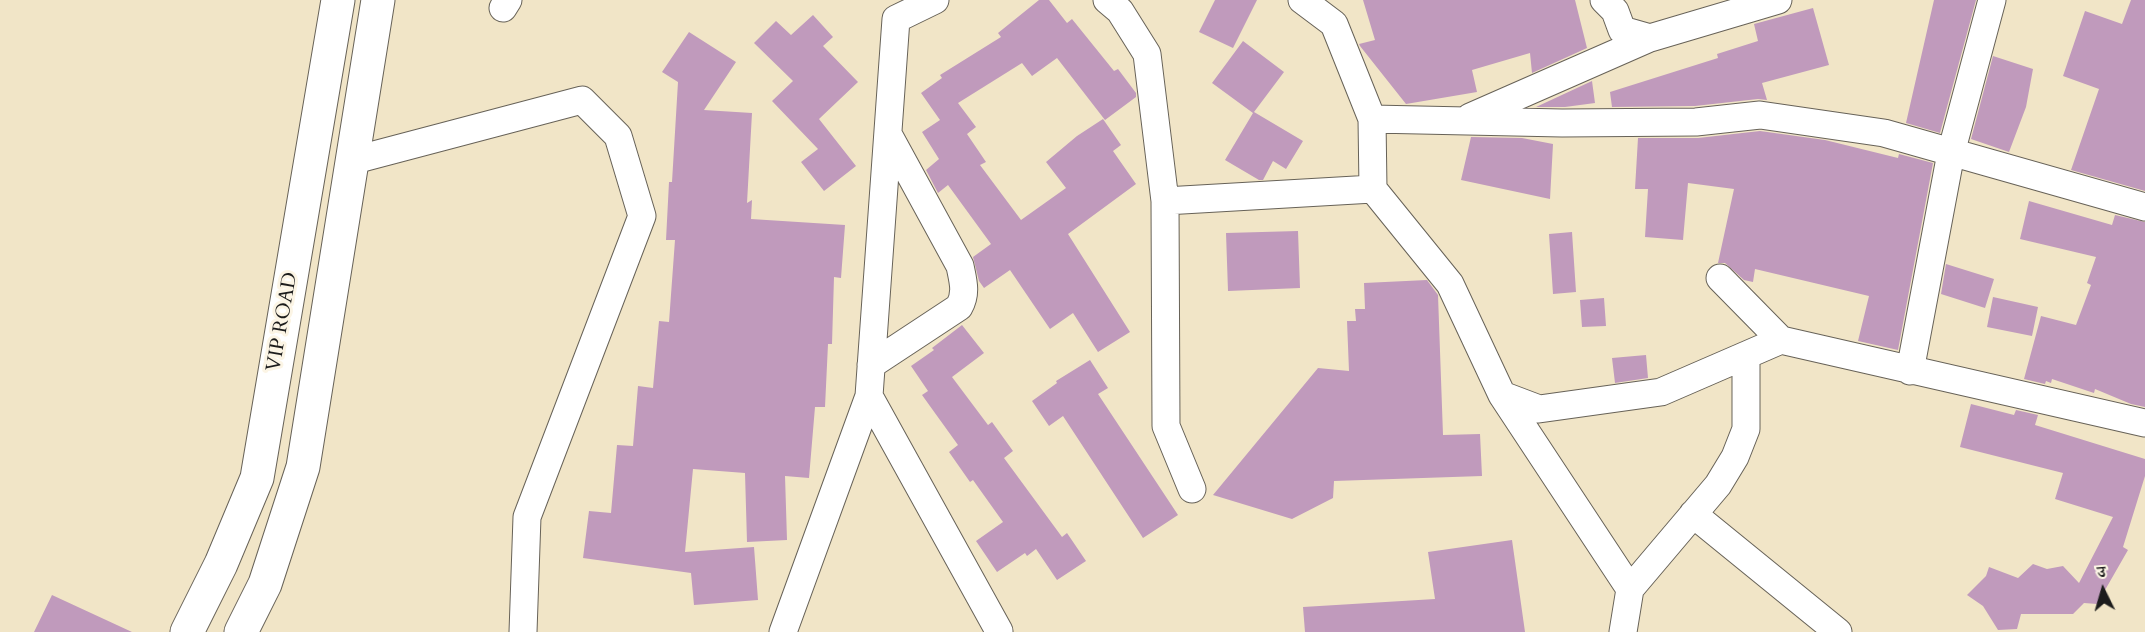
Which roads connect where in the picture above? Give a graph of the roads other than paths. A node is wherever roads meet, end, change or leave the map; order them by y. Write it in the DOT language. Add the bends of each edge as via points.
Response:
graph roads {
  1 [pos="338,0"];
  2 [pos="378,0"];
  3 [pos="935,0"];
  4 [pos="1107,0"];
  5 [pos="1302,0"];
  6 [pos="1778,0"];
  7 [pos="1992,0"];
  8 [pos="1612,4"];
  9 [pos="894,9"];
  10 [pos="1330,12"];
  11 [pos="1650,38"];
  12 [pos="1372,119"];
  13 [pos="1461,121"];
  14 [pos="888,134"];
  15 [pos="1951,153"];
  16 [pos="351,161"];
  17 [pos="1373,189"];
  18 [pos="1165,201"];
  19 [pos="2145,207"];
  20 [pos="1720,278"];
  21 [pos="1781,340"];
  22 [pos="1746,356"];
  23 [pos="871,365"];
  24 [pos="1910,371"];
  25 [pos="1502,395"];
  26 [pos="868,396"];
  27 [pos="2145,423"];
  28 [pos="1192,489"];
  29 [pos="1693,514"];
  30 [pos="1629,589"];
  31 [pos="999,631"];
  32 [pos="187,632"];
  33 [pos="241,632"];
  34 [pos="523,632"];
  35 [pos="783,632"];
  36 [pos="1623,632"];
  37 [pos="1838,632"];
  1 -- 32 [label="main road, VIP ROAD" via="257,478"];
  2 -- 16 [label="main road"];
  3 -- 9 [label="street"];
  4 -- 18 [label="street" via="1120,11 1147,54"];
  5 -- 10 [label="street"];
  6 -- 11 [label="street"];
  7 -- 15 [label="street"];
  8 -- 11 [label="street" via="1622,30"];
  9 -- 14 [label="street"];
  10 -- 12 [label="street"];
  11 -- 13 [label="street"];
  12 -- 13 [label="street"];
  12 -- 17 [label="street"];
  13 -- 15 [label="street" via="1696,123 1760,116 1884,133"];
  14 -- 23 [label="street"];
  14 -- 23 [label="street" via="960,266 964,298 959,307"];
  15 -- 19 [label="street"];
  15 -- 24 [label="street"];
  16 -- 33 [label="main road" via="303,467 265,584"];
  16 -- 34 [label="street" via="582,100 618,136 642,216 527,517"];
  17 -- 18 [label="street"];
  17 -- 25 [label="street" via="1450,284"];
  18 -- 28 [label="street" via="1166,426"];
  20 -- 21 [label="street"];
  21 -- 22 [label="street"];
  21 -- 24 [label="street"];
  22 -- 25 [label="street" via="1661,392 1539,409"];
  22 -- 29 [label="street" via="1746,429 1718,485"];
  23 -- 26 [label="street"];
  24 -- 27 [label="street"];
  25 -- 30 [label="street"];
  26 -- 31 [label="street"];
  26 -- 35 [label="street"];
  29 -- 30 [label="street"];
  29 -- 37 [label="street"];
  30 -- 36 [label="street"];
}
